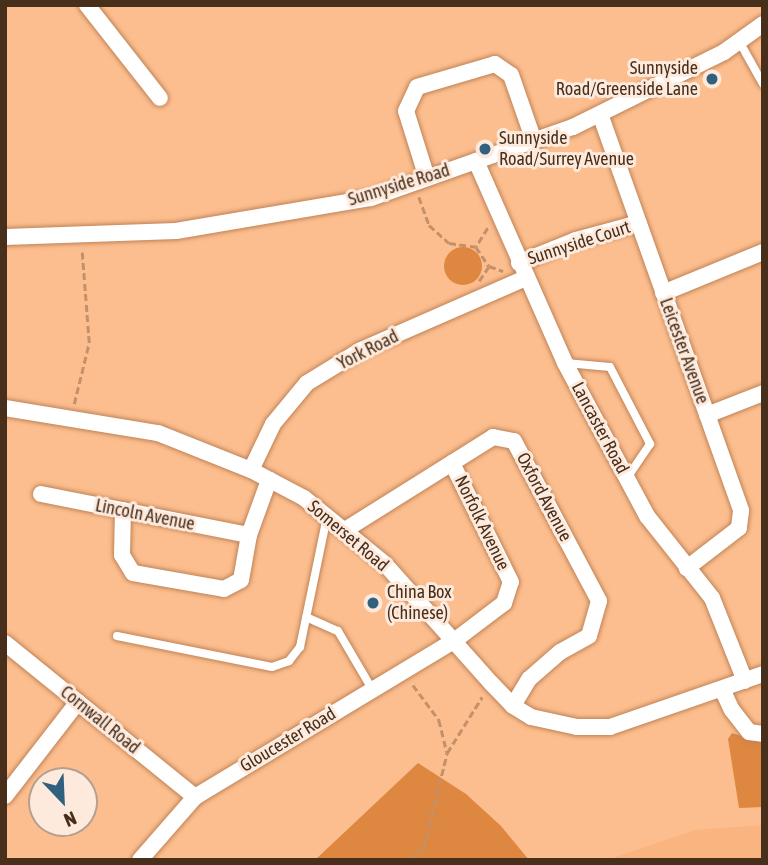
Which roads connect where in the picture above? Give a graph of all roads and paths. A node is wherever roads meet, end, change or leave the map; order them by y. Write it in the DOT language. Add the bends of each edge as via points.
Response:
graph roads {
  1 [pos="87,5"];
  2 [pos="763,24"];
  3 [pos="739,41"];
  4 [pos="763,84"];
  5 [pos="160,98"];
  6 [pos="600,114"];
  7 [pos="534,141"];
  8 [pos="476,161"];
  9 [pos="420,181"];
  10 [pos="498,214"];
  11 [pos="639,223"];
  12 [pos="80,235"];
  13 [pos="5,237"];
  14 [pos="476,247"];
  15 [pos="763,252"];
  16 [pos="519,262"];
  17 [pos="489,267"];
  18 [pos="526,278"];
  19 [pos="663,293"];
  20 [pos="565,363"];
  21 [pos="763,393"];
  22 [pos="5,408"];
  23 [pos="707,415"];
  24 [pos="70,417"];
  25 [pos="452,463"];
  26 [pos="251,470"];
  27 [pos="626,478"];
  28 [pos="270,480"];
  29 [pos="41,494"];
  30 [pos="124,510"];
  31 [pos="327,517"];
  32 [pos="345,530"];
  33 [pos="249,535"];
  34 [pos="687,568"];
  35 [pos="306,617"];
  36 [pos="117,636"];
  37 [pos="454,641"];
  38 [pos="5,643"];
  39 [pos="402,671"];
  40 [pos="763,674"];
  41 [pos="745,681"];
  42 [pos="492,684"];
  43 [pos="722,689"];
  44 [pos="372,690"];
  45 [pos="78,702"];
  46 [pos="513,706"];
  47 [pos="763,734"];
  48 [pos="447,752"];
  49 [pos="5,796"];
  50 [pos="195,797"];
  51 [pos="139,860"];
  52 [pos="410,860"];
  1 -- 5 [label="street"];
  2 -- 3 [label="street, Sunnyside Road"];
  3 -- 4 [label="lane"];
  3 -- 6 [label="street, Sunnyside Road"];
  6 -- 7 [label="street, Sunnyside Road"];
  6 -- 11 [label="street, Leicester Avenue"];
  7 -- 8 [label="street, Sunnyside Road"];
  7 -- 9 [label="street" via="512,75 495,64 417,87 406,110"];
  8 -- 9 [label="street, Sunnyside Road"];
  8 -- 10 [label="street, Lancaster Road"];
  9 -- 12 [label="street, Sunnyside Road" via="371,198 176,231"];
  9 -- 14 [label="path" via="429,225 449,243"];
  10 -- 14 [label="path"];
  10 -- 16 [label="street, Lancaster Road"];
  11 -- 16 [label="street, Sunnyside Court"];
  11 -- 19 [label="street, Leicester Avenue"];
  12 -- 13 [label="street, Sunnyside Road"];
  12 -- 24 [label="path" via="89,343"];
  14 -- 17 [label="path"];
  15 -- 19 [label="street"];
  16 -- 18 [label="street, Lancaster Road"];
  18 -- 20 [label="street, Lancaster Road"];
  18 -- 26 [label="street, York Road" via="361,350 307,383 273,424"];
  19 -- 23 [label="street, Leicester Avenue"];
  20 -- 27 [label="street, Lancaster Road"];
  20 -- 27 [label="lane" via="610,367 650,444"];
  21 -- 23 [label="street"];
  22 -- 24 [label="street, Somerset Road"];
  23 -- 34 [label="street, Leicester Avenue" via="741,511 739,528"];
  24 -- 26 [label="street, Somerset Road" via="158,433"];
  25 -- 32 [label="street, Oxford Avenue"];
  25 -- 37 [label="street, Norfolk Avenue" via="511,582 505,603"];
  25 -- 46 [label="street, Oxford Avenue" via="493,437 514,441 599,601 589,636 560,652 529,679"];
  26 -- 28 [label="street, Somerset Road"];
  27 -- 34 [label="street, Lancaster Road" via="647,516"];
  28 -- 31 [label="street, Somerset Road"];
  28 -- 33 [label="street"];
  29 -- 30 [label="street, Lincoln Avenue"];
  30 -- 33 [label="street, Lincoln Avenue"];
  30 -- 33 [label="street" via="122,555 133,573 224,589 241,580"];
  31 -- 32 [label="street, Somerset Road"];
  31 -- 35 [label="lane"];
  32 -- 37 [label="street, Somerset Road" via="386,564"];
  34 -- 41 [label="street, Lancaster Road" via="712,598"];
  35 -- 36 [label="lane" via="300,646 289,661 272,667"];
  35 -- 44 [label="lane" via="338,631"];
  37 -- 39 [label="street, Gloucester Road"];
  37 -- 42 [label="street, Somerset Road"];
  38 -- 45 [label="street, Cornwall Road"];
  39 -- 44 [label="street, Gloucester Road"];
  39 -- 48 [label="path" via="439,720"];
  40 -- 41 [label="street, Somerset Road"];
  41 -- 43 [label="street, Somerset Road"];
  42 -- 46 [label="street, Somerset Road"];
  42 -- 48 [label="path"];
  43 -- 46 [label="street, Somerset Road" via="610,727 551,723"];
  43 -- 47 [label="street" via="750,732"];
  44 -- 50 [label="street, Gloucester Road"];
  45 -- 49 [label="street"];
  45 -- 50 [label="street, Cornwall Road"];
  48 -- 52 [label="path" via="424,847"];
  50 -- 51 [label="street, Gloucester Road"];
}
